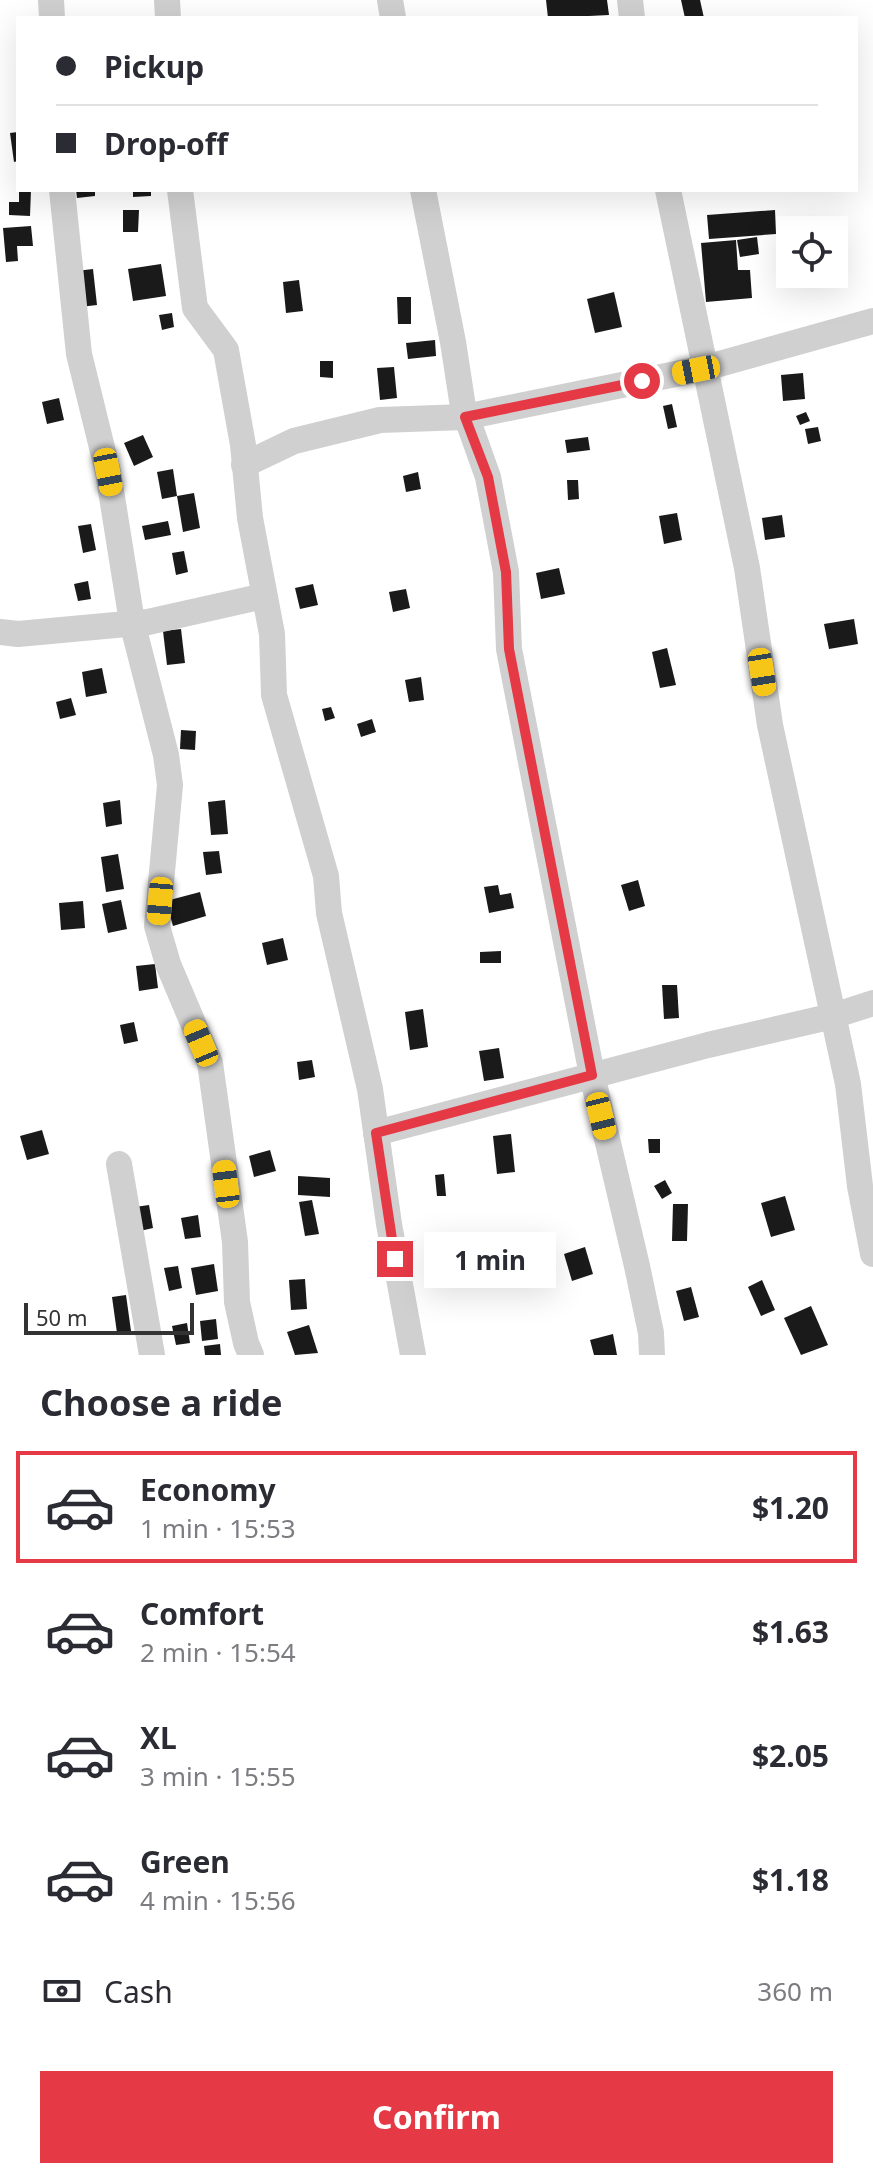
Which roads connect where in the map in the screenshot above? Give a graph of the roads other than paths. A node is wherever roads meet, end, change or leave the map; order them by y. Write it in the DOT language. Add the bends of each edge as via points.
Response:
graph roads {
  1 [pos="62,192"];
  2 [pos="180,192"];
  3 [pos="423,192"];
  4 [pos="668,192"];
  5 [pos="873,321"];
  6 [pos="705,368"];
  7 [pos="465,417"];
  8 [pos="244,465"];
  9 [pos="264,596"];
  10 [pos="132,622"];
  11 [pos="0,632"];
  12 [pos="873,1003"];
  13 [pos="833,1016"];
  14 [pos="592,1075"];
  15 [pos="376,1133"];
  16 [pos="119,1164"];
  17 [pos="873,1254"];
  18 [pos="152,1355"];
  19 [pos="251,1355"];
  20 [pos="413,1355"];
  21 [pos="652,1355"];
  1 -- 10 [label="street" via="79,354 108,472"];
  2 -- 8 [label="street" via="195,308 226,350"];
  3 -- 7 [label="street"];
  4 -- 6 [label="street"];
  5 -- 6 [label="street"];
  6 -- 7 [label="street"];
  6 -- 13 [label="street" via="747,568 770,725"];
  7 -- 8 [label="street" via="380,420 294,441"];
  7 -- 14 [label="street" via="488,477 506,572 509,649"];
  8 -- 9 [label="street"];
  9 -- 10 [label="street"];
  9 -- 15 [label="street" via="272,634 274,695 326,876 329,913 357,1023"];
  10 -- 11 [label="street"];
  10 -- 19 [label="street" via="170,785 157,926 210,1063 235,1242 237,1302"];
  12 -- 13 [label="street"];
  13 -- 14 [label="street"];
  13 -- 17 [label="street"];
  14 -- 15 [label="street"];
  14 -- 21 [label="street"];
  15 -- 20 [label="street"];
  16 -- 18 [label="street"];
}
